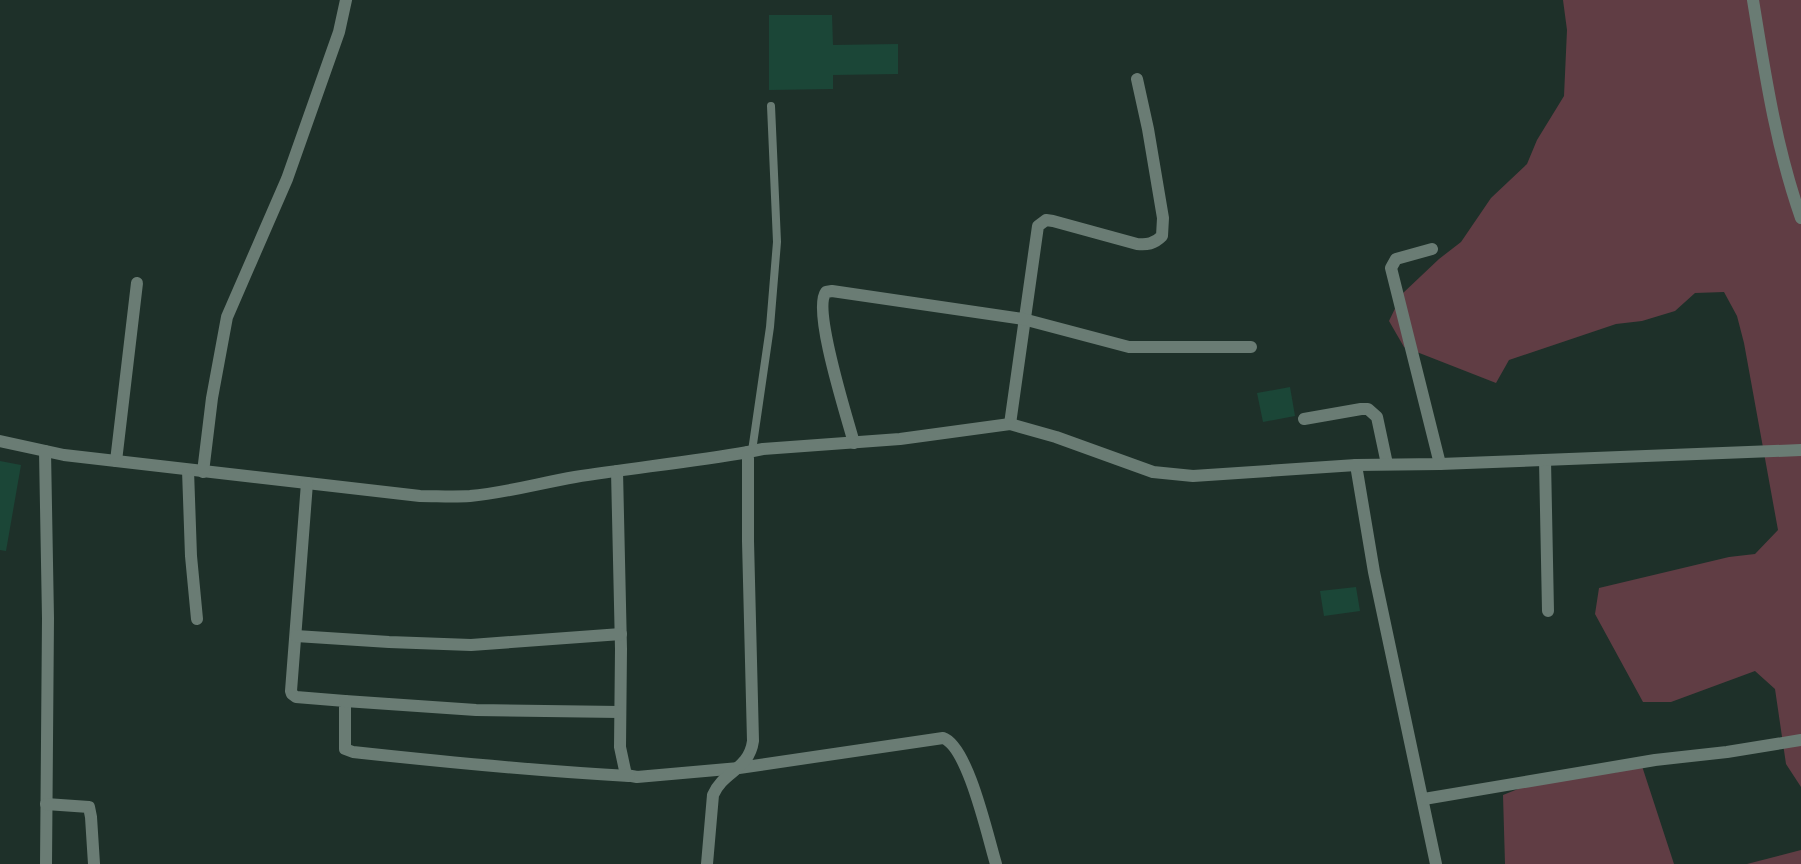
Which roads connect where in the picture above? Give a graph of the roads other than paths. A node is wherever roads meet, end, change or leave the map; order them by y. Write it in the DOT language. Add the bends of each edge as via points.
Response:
graph roads {
  1 [pos="346,0"];
  2 [pos="1753,0"];
  3 [pos="1137,79"];
  4 [pos="771,106"];
  5 [pos="1801,218"];
  6 [pos="1432,249"];
  7 [pos="137,283"];
  8 [pos="1023,319"];
  9 [pos="1251,347"];
  10 [pos="1304,419"];
  11 [pos="1010,424"];
  12 [pos="0,441"];
  13 [pos="854,442"];
  14 [pos="1801,450"];
  15 [pos="45,451"];
  16 [pos="750,451"];
  17 [pos="1545,460"];
  18 [pos="116,461"];
  19 [pos="1387,464"];
  20 [pos="1440,464"];
  21 [pos="1356,465"];
  22 [pos="188,470"];
  23 [pos="617,471"];
  24 [pos="203,472"];
  25 [pos="307,483"];
  26 [pos="1548,611"];
  27 [pos="196,619"];
  28 [pos="621,634"];
  29 [pos="296,636"];
  30 [pos="345,701"];
  31 [pos="620,712"];
  32 [pos="1801,740"];
  33 [pos="739,768"];
  34 [pos="629,777"];
  35 [pos="1424,799"];
  36 [pos="46,804"];
  37 [pos="46,864"];
  38 [pos="94,864"];
  39 [pos="707,864"];
  40 [pos="996,864"];
  41 [pos="1436,864"];
  1 -- 24 [label="street" via="339,32 288,179 227,317"];
  2 -- 5 [label="street" via="1771,111"];
  3 -- 8 [label="street" via="1161,207 1162,236 1156,242 1137,244 1053,221 1041,222"];
  4 -- 16 [label="lane" via="777,242 770,327"];
  6 -- 20 [label="street" via="1396,259 1391,268"];
  7 -- 18 [label="street"];
  8 -- 9 [label="street" via="1129,347"];
  8 -- 11 [label="street"];
  8 -- 13 [label="street" via="826,292 822,304 824,325"];
  10 -- 19 [label="street" via="1368,409 1377,417"];
  11 -- 13 [label="street"];
  11 -- 21 [label="street" via="1153,472 1193,476"];
  12 -- 15 [label="street"];
  13 -- 16 [label="street"];
  14 -- 17 [label="street"];
  15 -- 18 [label="street"];
  15 -- 36 [label="street"];
  16 -- 23 [label="street"];
  16 -- 33 [label="street" via="747,541 753,741 752,750"];
  17 -- 20 [label="street"];
  17 -- 26 [label="street"];
  18 -- 22 [label="street"];
  19 -- 20 [label="street"];
  19 -- 21 [label="street"];
  21 -- 35 [label="street" via="1374,572"];
  22 -- 24 [label="street"];
  22 -- 27 [label="street"];
  23 -- 25 [label="street" via="454,497"];
  23 -- 28 [label="street"];
  24 -- 25 [label="street"];
  25 -- 29 [label="street"];
  28 -- 29 [label="street" via="471,645"];
  28 -- 31 [label="street"];
  29 -- 30 [label="street" via="292,694"];
  30 -- 31 [label="street" via="476,710"];
  30 -- 34 [label="street" via="344,744 348,751"];
  31 -- 34 [label="street" via="621,759"];
  32 -- 35 [label="street"];
  33 -- 34 [label="street"];
  33 -- 39 [label="street" via="717,786 713,795"];
  33 -- 40 [label="street" via="949,739 972,782"];
  35 -- 41 [label="street"];
  36 -- 37 [label="street"];
  36 -- 38 [label="street" via="89,807"];
}
